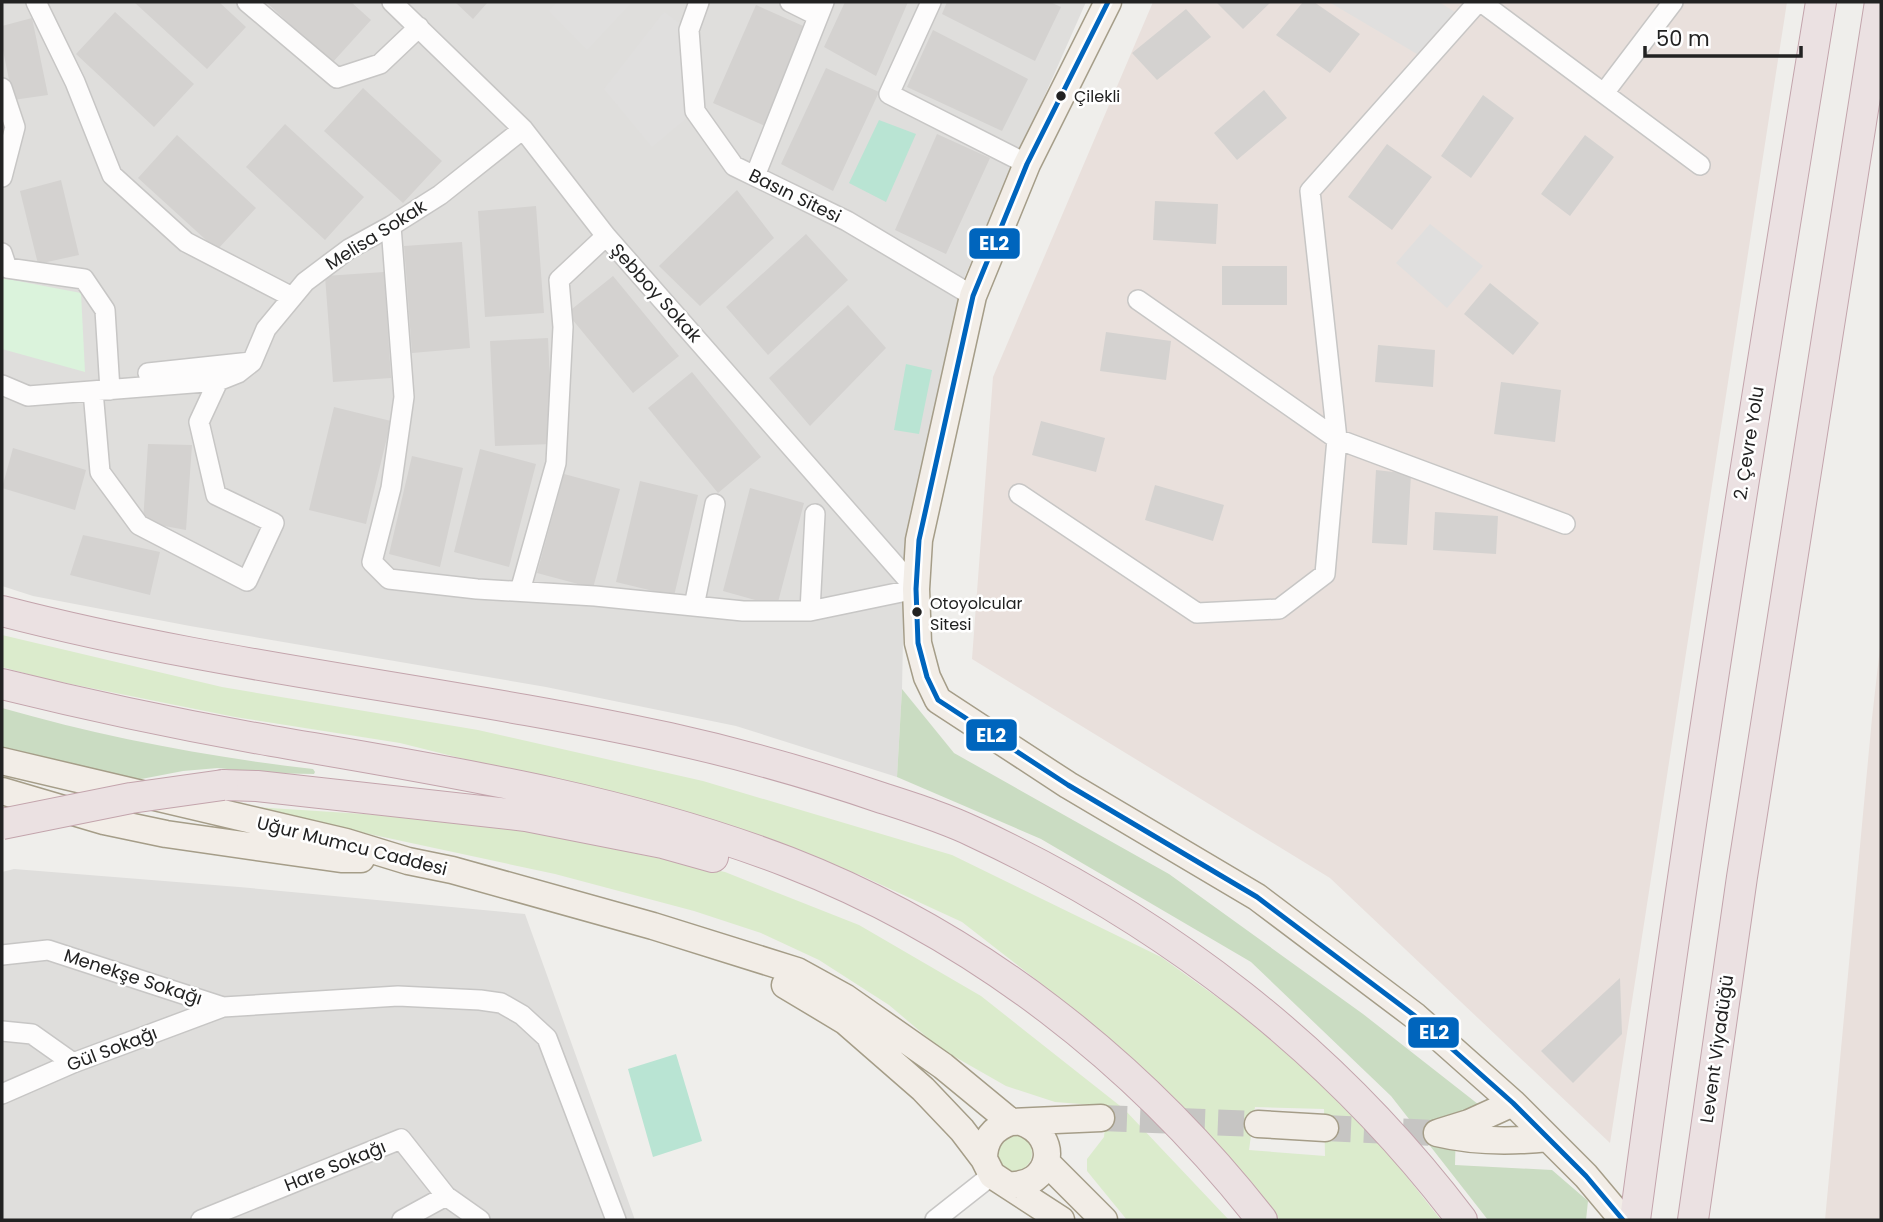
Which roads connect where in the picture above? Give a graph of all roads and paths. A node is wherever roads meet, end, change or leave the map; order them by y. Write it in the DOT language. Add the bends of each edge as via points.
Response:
graph roads {
  1 [pos="36,2"];
  2 [pos="247,2"];
  3 [pos="392,2"];
  4 [pos="699,2"];
  5 [pos="790,2"];
  6 [pos="931,2"];
  7 [pos="1108,2"];
  8 [pos="1480,2"];
  9 [pos="1673,2"];
  10 [pos="1821,2"];
  11 [pos="1880,2"];
  12 [pos="821,9"];
  13 [pos="419,27"];
  14 [pos="2,89"];
  15 [pos="1604,93"];
  16 [pos="523,129"];
  17 [pos="1027,164"];
  18 [pos="1700,165"];
  19 [pos="755,176"];
  20 [pos="2,177"];
  21 [pos="391,226"];
  22 [pos="606,236"];
  23 [pos="2,253"];
  24 [pos="972,296"];
  25 [pos="292,297"];
  26 [pos="1138,300"];
  27 [pos="252,362"];
  28 [pos="218,381"];
  29 [pos="2,385"];
  30 [pos="104,386"];
  31 [pos="1337,439"];
  32 [pos="1019,494"];
  33 [pos="715,504"];
  34 [pos="815,514"];
  35 [pos="1565,524"];
  36 [pos="916,589"];
  37 [pos="520,591"];
  38 [pos="694,606"];
  39 [pos="2,611"];
  40 [pos="810,611"];
  41 [pos="2,684"];
  42 [pos="2,761"];
  43 [pos="2,791"];
  44 [pos="2,824"];
  45 [pos="408,861"];
  46 [pos="841,884"];
  47 [pos="699,941"];
  48 [pos="2,955"];
  49 [pos="223,1007"];
  50 [pos="2,1031"];
  51 [pos="73,1063"];
  52 [pos="2,1094"];
  53 [pos="1513,1103"];
  54 [pos="1016,1122"];
  55 [pos="1258,1125"];
  56 [pos="1325,1128"];
  57 [pos="1548,1138"];
  58 [pos="1047,1156"];
  59 [pos="995,1173"];
  60 [pos="446,1196"];
  61 [pos="201,1220"];
  62 [pos="402,1220"];
  63 [pos="480,1220"];
  64 [pos="616,1220"];
  65 [pos="935,1220"];
  66 [pos="1061,1220"];
  67 [pos="1104,1220"];
  68 [pos="1262,1220"];
  69 [pos="1462,1220"];
  70 [pos="1623,1220"];
  71 [pos="1635,1220"];
  72 [pos="1693,1220"];
  1 -- 25 [label="street" via="75,82 112,175 186,242"];
  2 -- 13 [label="street" via="337,78 380,64"];
  3 -- 13 [label="street, Şebboy Sokak"];
  4 -- 19 [label="street, Basın Sitesi" via="689,30 695,111 734,166"];
  5 -- 12 [label="street"];
  6 -- 17 [label="street" via="889,94"];
  7 -- 17 [label="main road"];
  8 -- 15 [label="street"];
  8 -- 31 [label="street" via="1310,191"];
  9 -- 15 [label="street"];
  10 -- 71 [label="highway, 2. Çevre Yolu" via="1750,434"];
  11 -- 72 [label="highway, Levent Viyadüğü" via="1742,877"];
  12 -- 19 [label="street"];
  13 -- 16 [label="street, Şebboy Sokak"];
  14 -- 20 [label="street" via="15,127"];
  15 -- 18 [label="street"];
  16 -- 21 [label="street, Melisa Sokak" via="440,195"];
  16 -- 22 [label="street, Şebboy Sokak"];
  17 -- 24 [label="main road"];
  19 -- 24 [label="street, Basın Sitesi" via="847,221"];
  21 -- 25 [label="street, Melisa Sokak" via="349,249"];
  21 -- 37 [label="street" via="404,397 391,488 372,562 389,579"];
  22 -- 36 [label="street, Şebboy Sokak"];
  22 -- 37 [label="street" via="559,280 563,327 556,463"];
  23 -- 30 [label="street" via="7,268 84,279 105,310"];
  24 -- 36 [label="main road" via="919,540"];
  25 -- 27 [label="street, Melisa Sokak" via="266,329"];
  26 -- 31 [label="street"];
  27 -- 28 [label="street"];
  27 -- 30 [label="street"];
  28 -- 30 [label="street"];
  28 -- 30 [label="street" via="199,422 216,495 274,523 247,581 139,525 100,472"];
  29 -- 30 [label="street" via="28,396"];
  31 -- 32 [label="street" via="1325,574 1279,610 1197,613"];
  31 -- 35 [label="street"];
  33 -- 38 [label="street"];
  34 -- 40 [label="street"];
  36 -- 40 [label="street"];
  36 -- 53 [label="main road" via="918,643 926,677 939,700 1068,785 1257,897 1416,1016"];
  37 -- 38 [label="street"];
  38 -- 40 [label="street"];
  39 -- 69 [label="highway" via="176,650 668,738 807,772 972,831 1161,935 1245,997 1374,1114"];
  41 -- 46 [label="highway" via="169,722 586,800 733,843"];
  42 -- 45 [label="main road, Uğur Mumcu Caddesi" via="346,842"];
  43 -- 45 [label="main road" via="166,835 341,859"];
  44 -- 46 [label="highway, bridge" via="131,797 223,785 257,786 526,816 663,843 811,882"];
  45 -- 47 [label="main road, Uğur Mumcu Caddesi"];
  46 -- 68 [label="highway" via="928,927 1041,1003 1114,1060 1194,1139"];
  47 -- 54 [label="main road" via="797,971 846,998"];
  47 -- 59 [label="main road" via="845,1021 923,1089"];
  48 -- 49 [label="street, Menekşe Sokağı" via="48,950"];
  49 -- 51 [label="street, Gül Sokağı"];
  49 -- 64 [label="street" via="398,996 501,1003 523,1015 547,1038"];
  50 -- 51 [label="street" via="32,1034"];
  51 -- 52 [label="street, Gül Sokağı"];
  53 -- 57 [label="main road"];
  53 -- 57 [label="main road" via="1437,1133 1466,1140"];
  54 -- 58 [label="main road" via="1038,1132"];
  54 -- 58 [label="main road" via="1093,1118 1066,1130"];
  54 -- 59 [label="main road" via="1001,1125 987,1139"];
  55 -- 56 [label="main road"];
  57 -- 70 [label="main road"];
  58 -- 59 [label="main road" via="1036,1178 1028,1183"];
  58 -- 67 [label="main road"];
  59 -- 65 [label="street"];
  59 -- 66 [label="main road"];
  60 -- 61 [label="street, Hare Sokağı" via="401,1139"];
  60 -- 62 [label="street"];
  60 -- 63 [label="street"];
}
